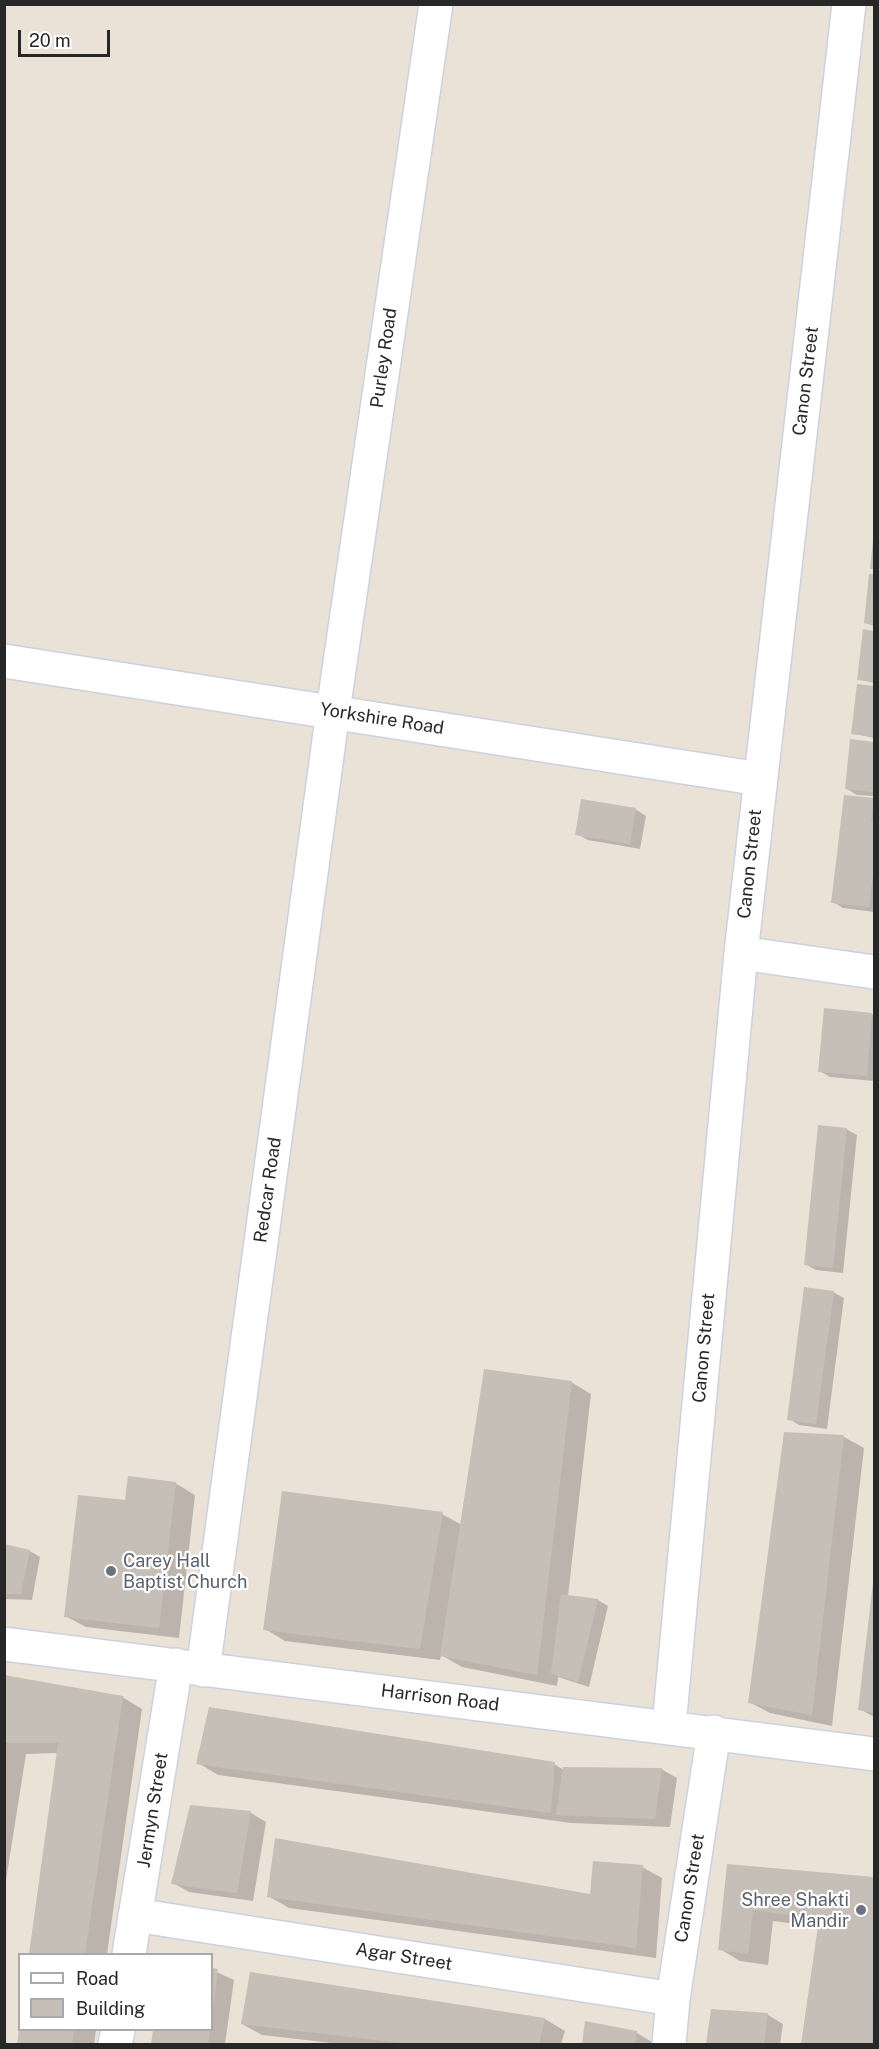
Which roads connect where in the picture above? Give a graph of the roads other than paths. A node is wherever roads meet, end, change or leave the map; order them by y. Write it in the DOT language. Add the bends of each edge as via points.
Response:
graph roads {
  1 [pos="436,4"];
  2 [pos="849,4"];
  3 [pos="4,661"];
  4 [pos="333,711"];
  5 [pos="760,779"];
  6 [pos="741,953"];
  7 [pos="874,972"];
  8 [pos="4,1644"];
  9 [pos="190,1668"];
  10 [pos="669,1726"];
  11 [pos="714,1732"];
  12 [pos="874,1754"];
  13 [pos="135,1915"];
  14 [pos="129,1953"];
  15 [pos="673,1999"];
  16 [pos="669,2044"];
  1 -- 4 [label="street, Purley Road"];
  2 -- 5 [label="street, Canon Street"];
  3 -- 4 [label="street, Yorkshire Road"];
  4 -- 5 [label="street, Yorkshire Road"];
  4 -- 9 [label="street, Redcar Road"];
  5 -- 6 [label="street, Canon Street"];
  6 -- 7 [label="street"];
  6 -- 10 [label="street, Canon Street"];
  8 -- 9 [label="street, Harrison Road"];
  9 -- 10 [label="street, Harrison Road"];
  9 -- 13 [label="street, Jermyn Street"];
  10 -- 11 [label="street, Harrison Road"];
  11 -- 12 [label="street, Harrison Road"];
  11 -- 15 [label="street, Canon Street"];
  13 -- 14 [label="street, Jermyn Street"];
  13 -- 15 [label="street, Agar Street"];
  15 -- 16 [label="street, Canon Street"];
}
